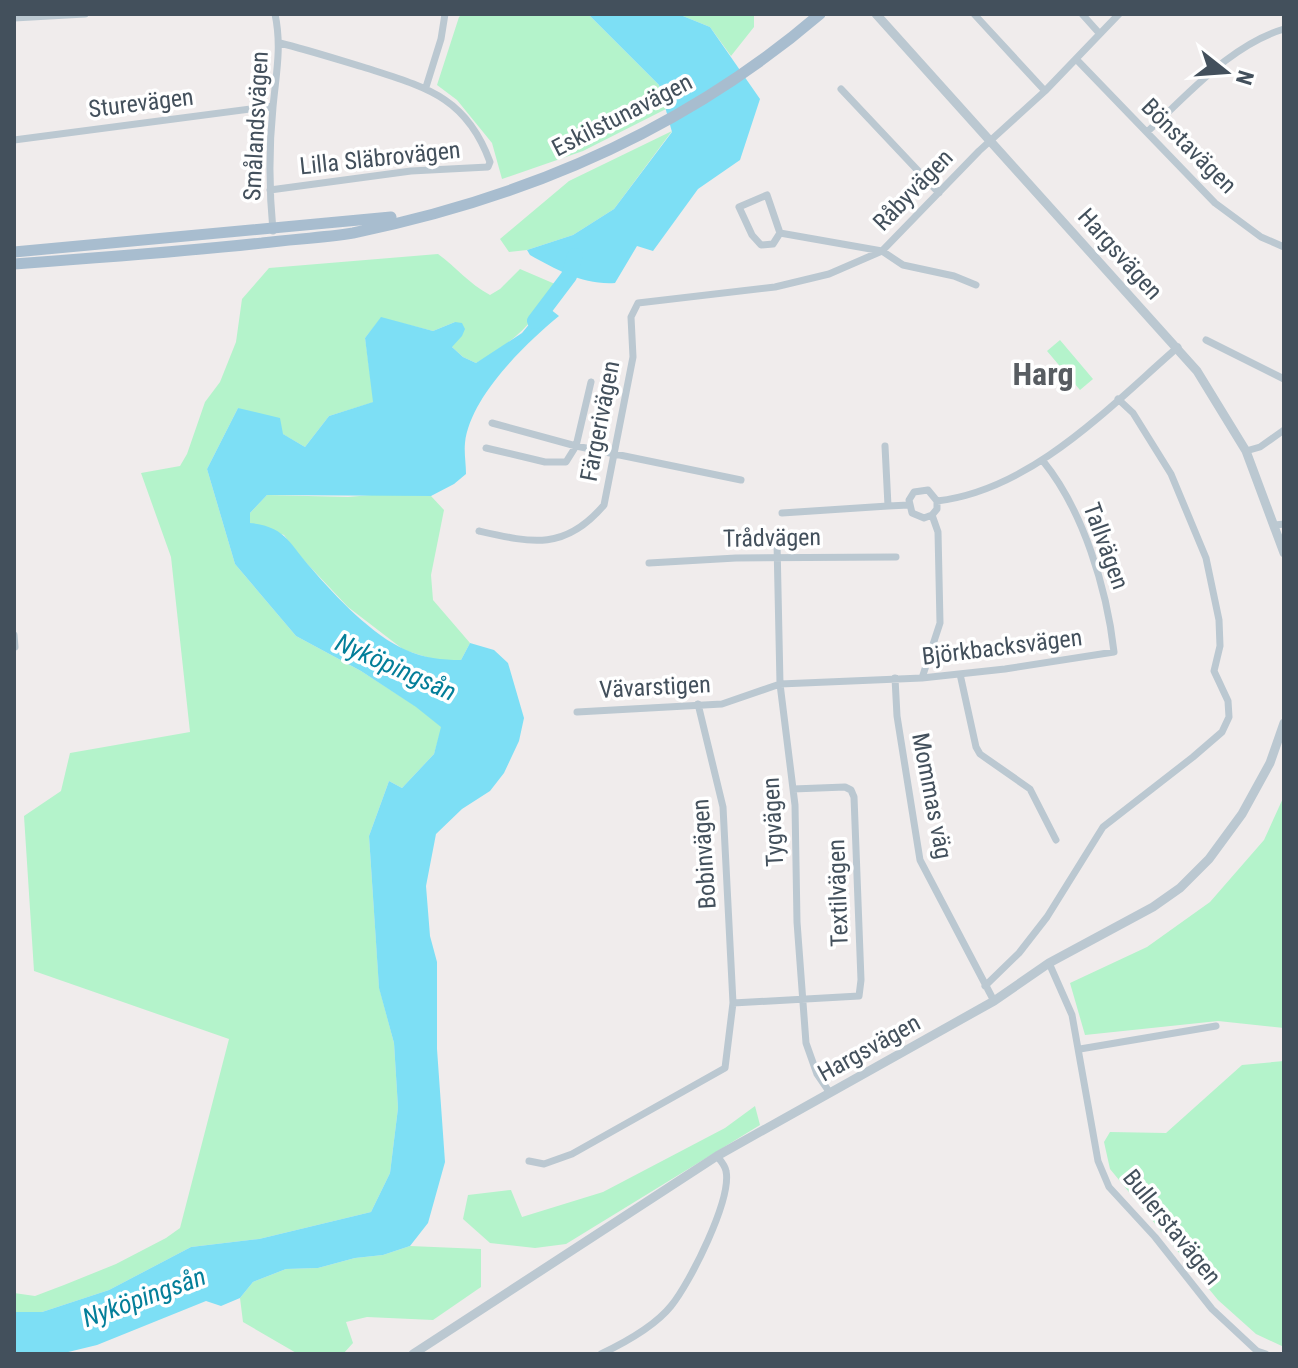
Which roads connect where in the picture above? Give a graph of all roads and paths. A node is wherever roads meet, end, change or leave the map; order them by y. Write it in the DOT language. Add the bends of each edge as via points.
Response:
graph roads {
  1 [pos="85,14"];
  2 [pos="275,14"];
  3 [pos="445,14"];
  4 [pos="820,14"];
  5 [pos="876,14"];
  6 [pos="974,14"];
  7 [pos="1082,14"];
  8 [pos="1119,14"];
  9 [pos="14,18"];
  10 [pos="1284,29"];
  11 [pos="1099,33"];
  12 [pos="280,43"];
  13 [pos="1076,59"];
  14 [pos="426,87"];
  15 [pos="841,89"];
  16 [pos="1045,91"];
  17 [pos="273,106"];
  18 [pos="1147,132"];
  19 [pos="14,140"];
  20 [pos="991,141"];
  21 [pos="270,190"];
  22 [pos="939,193"];
  23 [pos="424,215"];
  24 [pos="272,228"];
  25 [pos="780,233"];
  26 [pos="274,241"];
  27 [pos="1284,247"];
  28 [pos="882,251"];
  29 [pos="14,252"];
  30 [pos="14,264"];
  31 [pos="976,285"];
  32 [pos="638,303"];
  33 [pos="1206,340"];
  34 [pos="1178,347"];
  35 [pos="1284,379"];
  36 [pos="591,382"];
  37 [pos="1118,399"];
  38 [pos="492,423"];
  39 [pos="1284,430"];
  40 [pos="576,446"];
  41 [pos="885,446"];
  42 [pos="486,448"];
  43 [pos="1246,451"];
  44 [pos="615,453"];
  45 [pos="1043,461"];
  46 [pos="741,480"];
  47 [pos="937,501"];
  48 [pos="909,505"];
  49 [pos="888,506"];
  50 [pos="782,513"];
  51 [pos="932,515"];
  52 [pos="1280,524"];
  53 [pos="479,531"];
  54 [pos="777,543"];
  55 [pos="1284,553"];
  56 [pos="896,557"];
  57 [pos="777,558"];
  58 [pos="649,563"];
  59 [pos="14,635"];
  60 [pos="15,647"];
  61 [pos="1114,652"];
  62 [pos="960,674"];
  63 [pos="895,678"];
  64 [pos="922,678"];
  65 [pos="780,684"];
  66 [pos="698,704"];
  67 [pos="577,712"];
  68 [pos="1284,723"];
  69 [pos="793,789"];
  70 [pos="1056,840"];
  71 [pos="1049,963"];
  72 [pos="985,986"];
  73 [pos="802,1001"];
  74 [pos="994,1001"];
  75 [pos="733,1003"];
  76 [pos="1216,1026"];
  77 [pos="1080,1049"];
  78 [pos="830,1093"];
  79 [pos="717,1156"];
  80 [pos="529,1161"];
  81 [pos="413,1354"];
  82 [pos="601,1354"];
  83 [pos="1266,1354"];
  1 -- 9 [label="street"];
  2 -- 12 [label="street, Smålandsvägen"];
  3 -- 14 [label="street"];
  4 -- 23 [label="main road, Eskilstunavägen" via="762,61 644,135 495,196"];
  5 -- 20 [label="street, Hargsvägen"];
  6 -- 16 [label="street"];
  7 -- 11 [label="street"];
  8 -- 11 [label="street, Råbyvägen"];
  10 -- 18 [label="street" via="1240,49"];
  11 -- 13 [label="street, Råbyvägen"];
  12 -- 14 [label="street"];
  12 -- 17 [label="street, Smålandsvägen"];
  13 -- 16 [label="street, Råbyvägen"];
  13 -- 18 [label="street, Bönstavägen"];
  14 -- 21 [label="street, Lilla Släbrovägen" via="468,119 482,140 488,167 411,171"];
  15 -- 22 [label="street"];
  16 -- 20 [label="street, Råbyvägen"];
  17 -- 19 [label="street, Sturevägen"];
  17 -- 21 [label="street, Smålandsvägen"];
  18 -- 27 [label="street, Bönstavägen" via="1215,203"];
  20 -- 22 [label="street, Råbyvägen"];
  20 -- 34 [label="street, Hargsvägen"];
  21 -- 24 [label="street, Smålandsvägen"];
  22 -- 28 [label="street, Råbyvägen"];
  23 -- 24 [label="main road, Eskilstunavägen"];
  23 -- 26 [label="main road, Eskilstunavägen" via="351,233"];
  24 -- 26 [label="street, Smålandsvägen"];
  24 -- 29 [label="main road, Eskilstunavägen"];
  25 -- 25 [label="street" via="767,195 739,207 761,245 773,244"];
  25 -- 28 [label="street"];
  26 -- 30 [label="main road, Eskilstunavägen"];
  28 -- 31 [label="street" via="903,265"];
  28 -- 32 [label="street, Råbyvägen" via="829,274 775,287"];
  32 -- 44 [label="street, Färgerivägen" via="631,317 633,357"];
  33 -- 35 [label="street"];
  34 -- 37 [label="street"];
  34 -- 43 [label="street, Hargsvägen"];
  36 -- 40 [label="street"];
  37 -- 45 [label="street"];
  37 -- 72 [label="street" via="1133,413 1171,474 1206,558 1219,620 1214,671 1228,701 1229,717 1222,732 1103,827 1047,917"];
  38 -- 40 [label="street"];
  39 -- 43 [label="street"];
  40 -- 42 [label="street" via="566,462"];
  40 -- 44 [label="street"];
  41 -- 49 [label="street"];
  43 -- 52 [label="street, Hargsvägen"];
  44 -- 46 [label="street"];
  44 -- 53 [label="street, Färgerivägen" via="604,505 591,521 562,538 524,541"];
  45 -- 47 [label="street" via="980,492"];
  45 -- 61 [label="street, Tallvägen" via="1078,519 1110,618"];
  47 -- 48 [label="street" via="924,489 914,492"];
  47 -- 51 [label="street"];
  48 -- 49 [label="street"];
  48 -- 51 [label="street" via="915,516"];
  49 -- 50 [label="street"];
  51 -- 64 [label="street" via="938,532 940,623"];
  52 -- 55 [label="street, Hargsvägen"];
  54 -- 57 [label="street, Tygvägen"];
  56 -- 57 [label="street, Trådvägen"];
  57 -- 58 [label="street, Trådvägen"];
  57 -- 65 [label="street, Tygvägen"];
  59 -- 60 [label="street"];
  61 -- 62 [label="street, Björkbacksvägen"];
  62 -- 64 [label="street, Björkbacksvägen"];
  62 -- 70 [label="street" via="980,754 1030,789"];
  63 -- 64 [label="street, Björkbacksvägen"];
  63 -- 65 [label="street, Björkbacksvägen"];
  63 -- 72 [label="street, Mommas väg" via="920,860"];
  65 -- 66 [label="street, Vävarstigen" via="722,704"];
  65 -- 69 [label="street, Tygvägen"];
  66 -- 67 [label="street, Vävarstigen"];
  66 -- 75 [label="street, Bobinvägen" via="723,807"];
  68 -- 71 [label="street, Hargsvägen" via="1270,763 1242,814 1209,859 1153,907"];
  69 -- 73 [label="street, Tygvägen"];
  69 -- 73 [label="street, Textilvägen" via="845,787 854,797 859,996"];
  71 -- 74 [label="street, Hargsvägen"];
  71 -- 77 [label="street, Bullerstavägen" via="1072,1015"];
  72 -- 74 [label="street, Mommas väg"];
  73 -- 75 [label="street"];
  73 -- 78 [label="street, Tygvägen" via="806,1043"];
  74 -- 78 [label="street, Hargsvägen"];
  75 -- 80 [label="street, Bobinvägen" via="725,1068 572,1154 544,1164"];
  76 -- 77 [label="street"];
  77 -- 83 [label="street, Bullerstavägen" via="1098,1161 1109,1187 1212,1309"];
  78 -- 79 [label="street, Hargsvägen"];
  79 -- 81 [label="street, Hargsvägen"];
  79 -- 82 [label="street" via="726,1168 726,1182 713,1230 690,1277 651,1324"];
}
